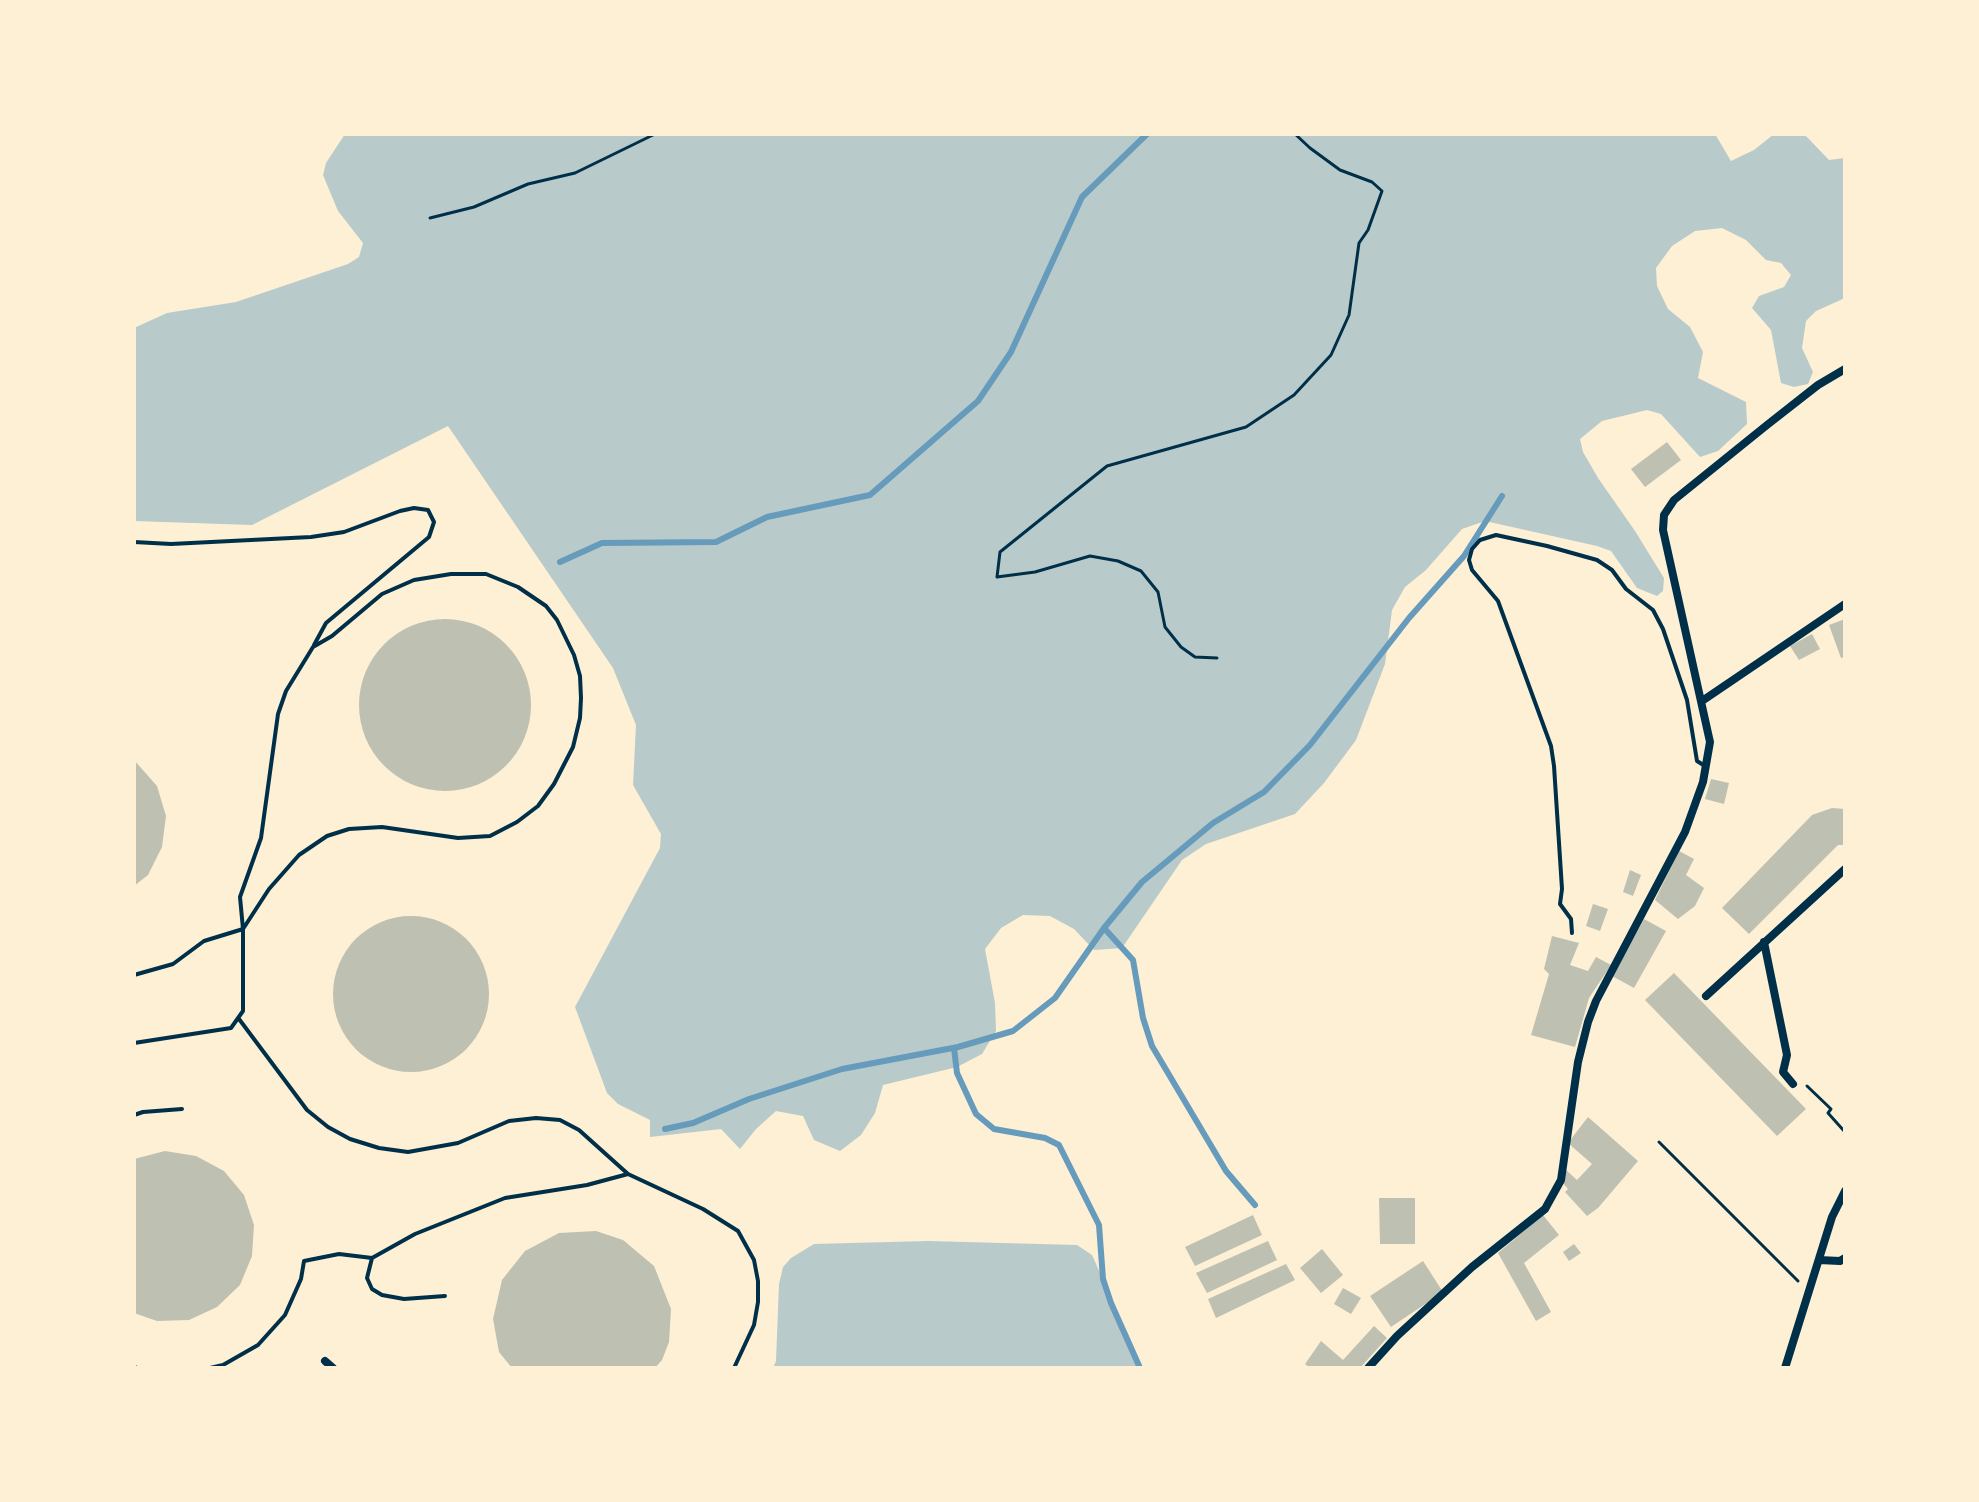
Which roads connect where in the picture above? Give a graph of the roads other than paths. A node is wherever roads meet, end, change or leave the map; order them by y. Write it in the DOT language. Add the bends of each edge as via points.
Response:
graph roads {
  1 [pos="1845,369"];
  2 [pos="134,542"];
  3 [pos="1845,604"];
  4 [pos="313,647"];
  5 [pos="1702,701"];
  6 [pos="1707,766"];
  7 [pos="1845,869"];
  8 [pos="243,929"];
  9 [pos="1572,933"];
  10 [pos="1764,942"];
  11 [pos="134,975"];
  12 [pos="1706,996"];
  13 [pos="239,1019"];
  14 [pos="134,1043"];
  15 [pos="1798,1082"];
  16 [pos="182,1109"];
  17 [pos="134,1115"];
  18 [pos="628,1174"];
  19 [pos="1845,1191"];
  20 [pos="372,1258"];
  21 [pos="1845,1258"];
  22 [pos="1819,1260"];
  23 [pos="445,1296"];
  24 [pos="325,1361"];
  25 [pos="210,1368"];
  26 [pos="333,1368"];
  27 [pos="734,1368"];
  28 [pos="1368,1368"];
  29 [pos="1785,1368"];
  1 -- 5 [label="street" via="1674,500 1664,515"];
  2 -- 4 [label="lane" via="311,537 344,532 400,511 428,510 434,522 429,537 326,623"];
  3 -- 5 [label="street"];
  4 -- 8 [label="lane" via="278,714 261,838 240,897"];
  4 -- 8 [label="lane" via="398,585 451,574 502,579 534,597 557,620 574,655 580,718 573,747 538,806 490,836 458,838 382,827 327,836 299,855"];
  5 -- 6 [label="street" via="1710,742"];
  6 -- 9 [label="lane" via="1697,761 1687,700 1653,610 1597,560 1496,535 1480,540 1469,560 1472,570 1498,601 1551,746 1560,904 1571,919"];
  6 -- 28 [label="street" via="1685,832 1588,1022 1561,1180 1545,1209 1472,1267"];
  7 -- 10 [label="street"];
  8 -- 11 [label="lane" via="204,941 173,964"];
  8 -- 13 [label="lane" via="245,1002"];
  10 -- 12 [label="street"];
  10 -- 15 [label="street" via="1787,1055 1783,1072"];
  13 -- 14 [label="lane" via="218,1031"];
  13 -- 18 [label="lane" via="307,1110 350,1139 408,1152 467,1140 509,1121 549,1118 579,1130"];
  16 -- 17 [label="lane"];
  18 -- 20 [label="lane" via="505,1198 415,1234"];
  18 -- 27 [label="lane" via="703,1209 738,1231 748,1245 758,1302 754,1325"];
  19 -- 22 [label="street"];
  20 -- 23 [label="lane" via="367,1278 382,1295"];
  20 -- 25 [label="lane" via="339,1254 304,1261 285,1315 258,1345"];
  21 -- 22 [label="street"];
  22 -- 29 [label="street"];
  24 -- 26 [label="street"];
}
